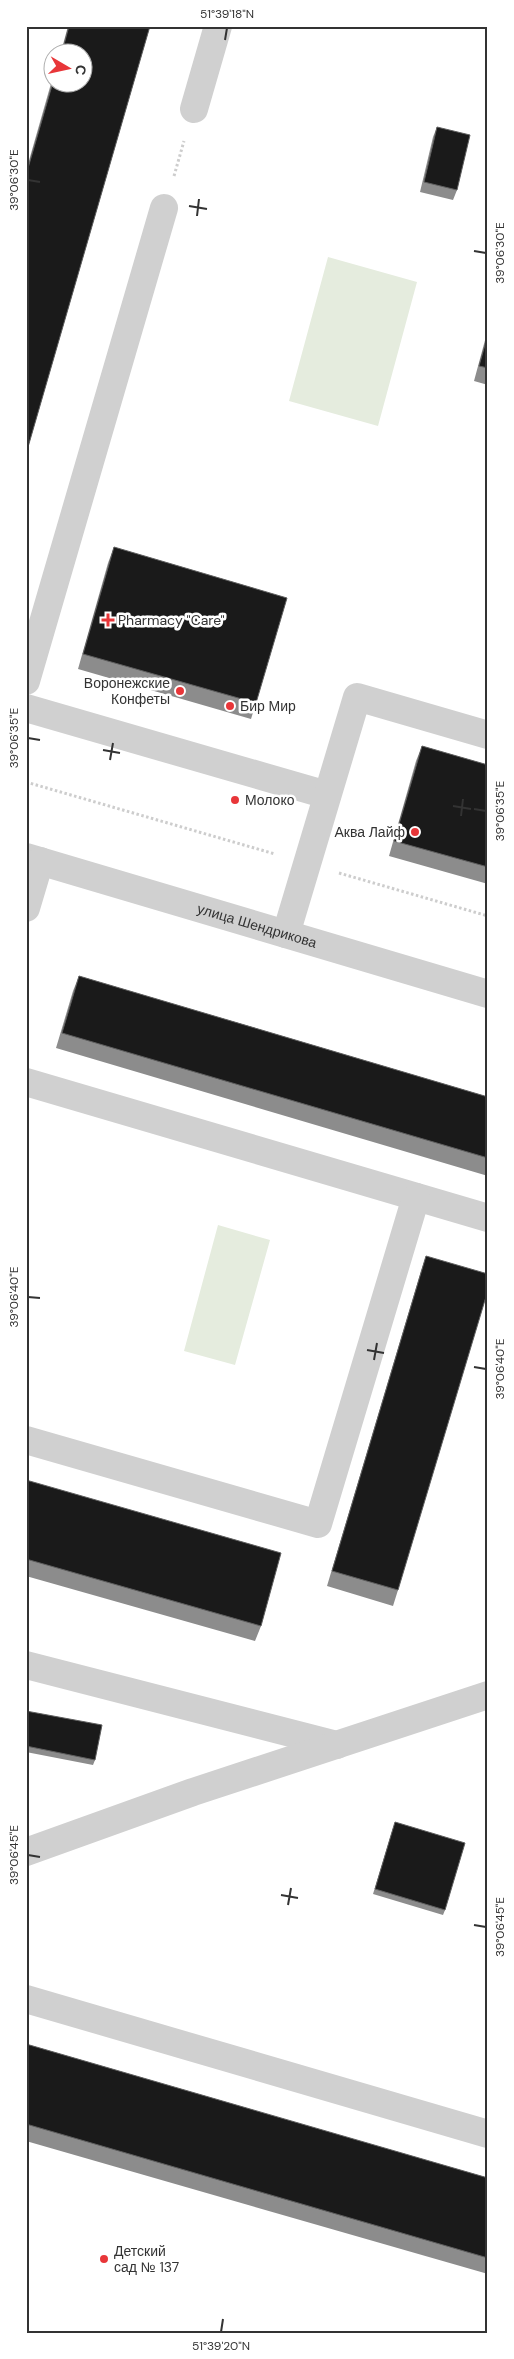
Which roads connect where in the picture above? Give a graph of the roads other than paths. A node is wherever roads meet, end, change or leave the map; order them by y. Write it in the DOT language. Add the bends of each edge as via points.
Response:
graph roads {
  1 [pos="218,26"];
  2 [pos="194,109"];
  3 [pos="164,208"];
  4 [pos="26,681"];
  5 [pos="26,708"];
  6 [pos="488,735"];
  7 [pos="327,795"];
  8 [pos="33,859"];
  9 [pos="26,908"];
  10 [pos="286,934"];
  11 [pos="488,994"];
  12 [pos="26,1082"];
  13 [pos="416,1197"];
  14 [pos="488,1218"];
  15 [pos="26,1440"];
  16 [pos="26,1665"];
  17 [pos="488,1695"];
  18 [pos="337,1745"];
  19 [pos="26,1852"];
  20 [pos="26,1999"];
  21 [pos="488,2134"];
  1 -- 2 [label="street"];
  3 -- 4 [label="street"];
  5 -- 7 [label="street"];
  6 -- 7 [label="street" via="357,697"];
  7 -- 10 [label="street"];
  8 -- 9 [label="street"];
  8 -- 10 [label="street, улица Шендрикова"];
  10 -- 11 [label="street, улица Шендрикова"];
  12 -- 13 [label="street"];
  13 -- 14 [label="street"];
  13 -- 15 [label="street" via="318,1524"];
  16 -- 18 [label="street"];
  17 -- 18 [label="street"];
  18 -- 19 [label="street"];
  20 -- 21 [label="street"];
}
